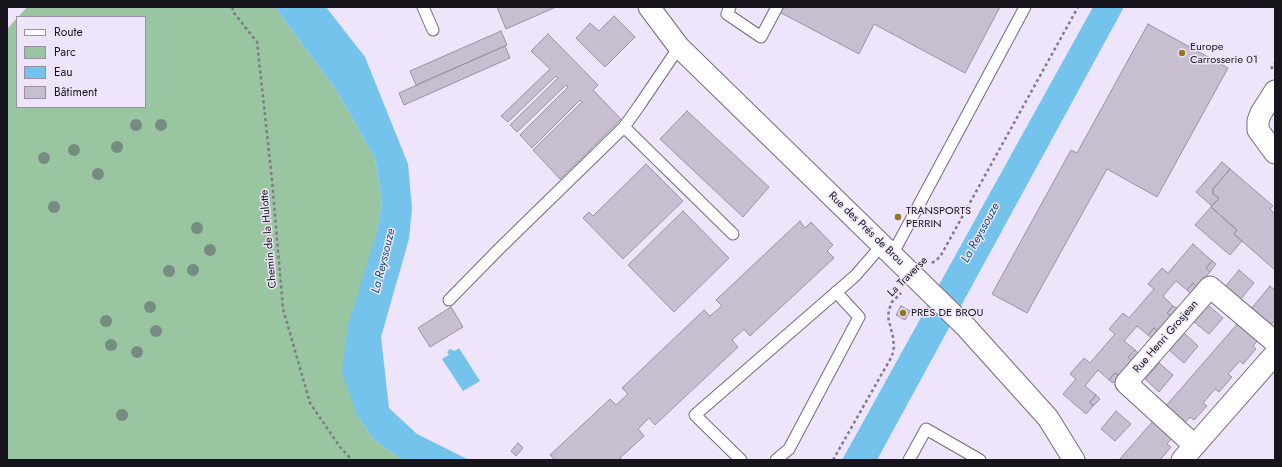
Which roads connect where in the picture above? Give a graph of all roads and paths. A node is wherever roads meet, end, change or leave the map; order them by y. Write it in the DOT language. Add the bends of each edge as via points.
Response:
graph roads {
  1 [pos="232,7"];
  2 [pos="423,7"];
  3 [pos="649,7"];
  4 [pos="730,7"];
  5 [pos="777,7"];
  6 [pos="1024,7"];
  7 [pos="1078,7"];
  8 [pos="433,30"];
  9 [pos="679,47"];
  10 [pos="1275,91"];
  11 [pos="624,127"];
  12 [pos="1275,153"];
  13 [pos="733,234"];
  14 [pos="887,250"];
  15 [pos="919,281"];
  16 [pos="836,292"];
  17 [pos="449,300"];
  18 [pos="1275,342"];
  19 [pos="1275,354"];
  20 [pos="1188,453"];
  21 [pos="352,460"];
  22 [pos="741,460"];
  23 [pos="776,460"];
  24 [pos="833,460"];
  25 [pos="909,460"];
  26 [pos="980,460"];
  27 [pos="1074,460"];
  1 -- 21 [label="path, Chemin de la Hulotte" via="257,42 283,309 310,403 340,448"];
  2 -- 8 [label="lane"];
  3 -- 9 [label="street, Rue des Prés de Brou"];
  4 -- 5 [label="lane" via="727,14 761,37"];
  6 -- 14 [label="lane"];
  7 -- 15 [label="path, La Traverse" via="940,257"];
  9 -- 11 [label="lane"];
  9 -- 14 [label="street, Rue des Prés de Brou"];
  10 -- 12 [label="street" via="1258,121 1258,130"];
  11 -- 13 [label="lane"];
  11 -- 17 [label="lane"];
  14 -- 15 [label="street, Rue des Prés de Brou"];
  14 -- 16 [label="lane"];
  15 -- 24 [label="path, La Traverse" via="892,302 888,317 893,337 892,356"];
  15 -- 27 [label="street, Rue des Prés de Brou" via="966,327 1048,418"];
  16 -- 22 [label="lane" via="696,415"];
  16 -- 23 [label="lane" via="859,317 789,449"];
  18 -- 20 [label="street, Rue Henri Grosjean" via="1210,287 1126,383"];
  19 -- 20 [label="street"];
  25 -- 26 [label="lane" via="926,429"];
}
